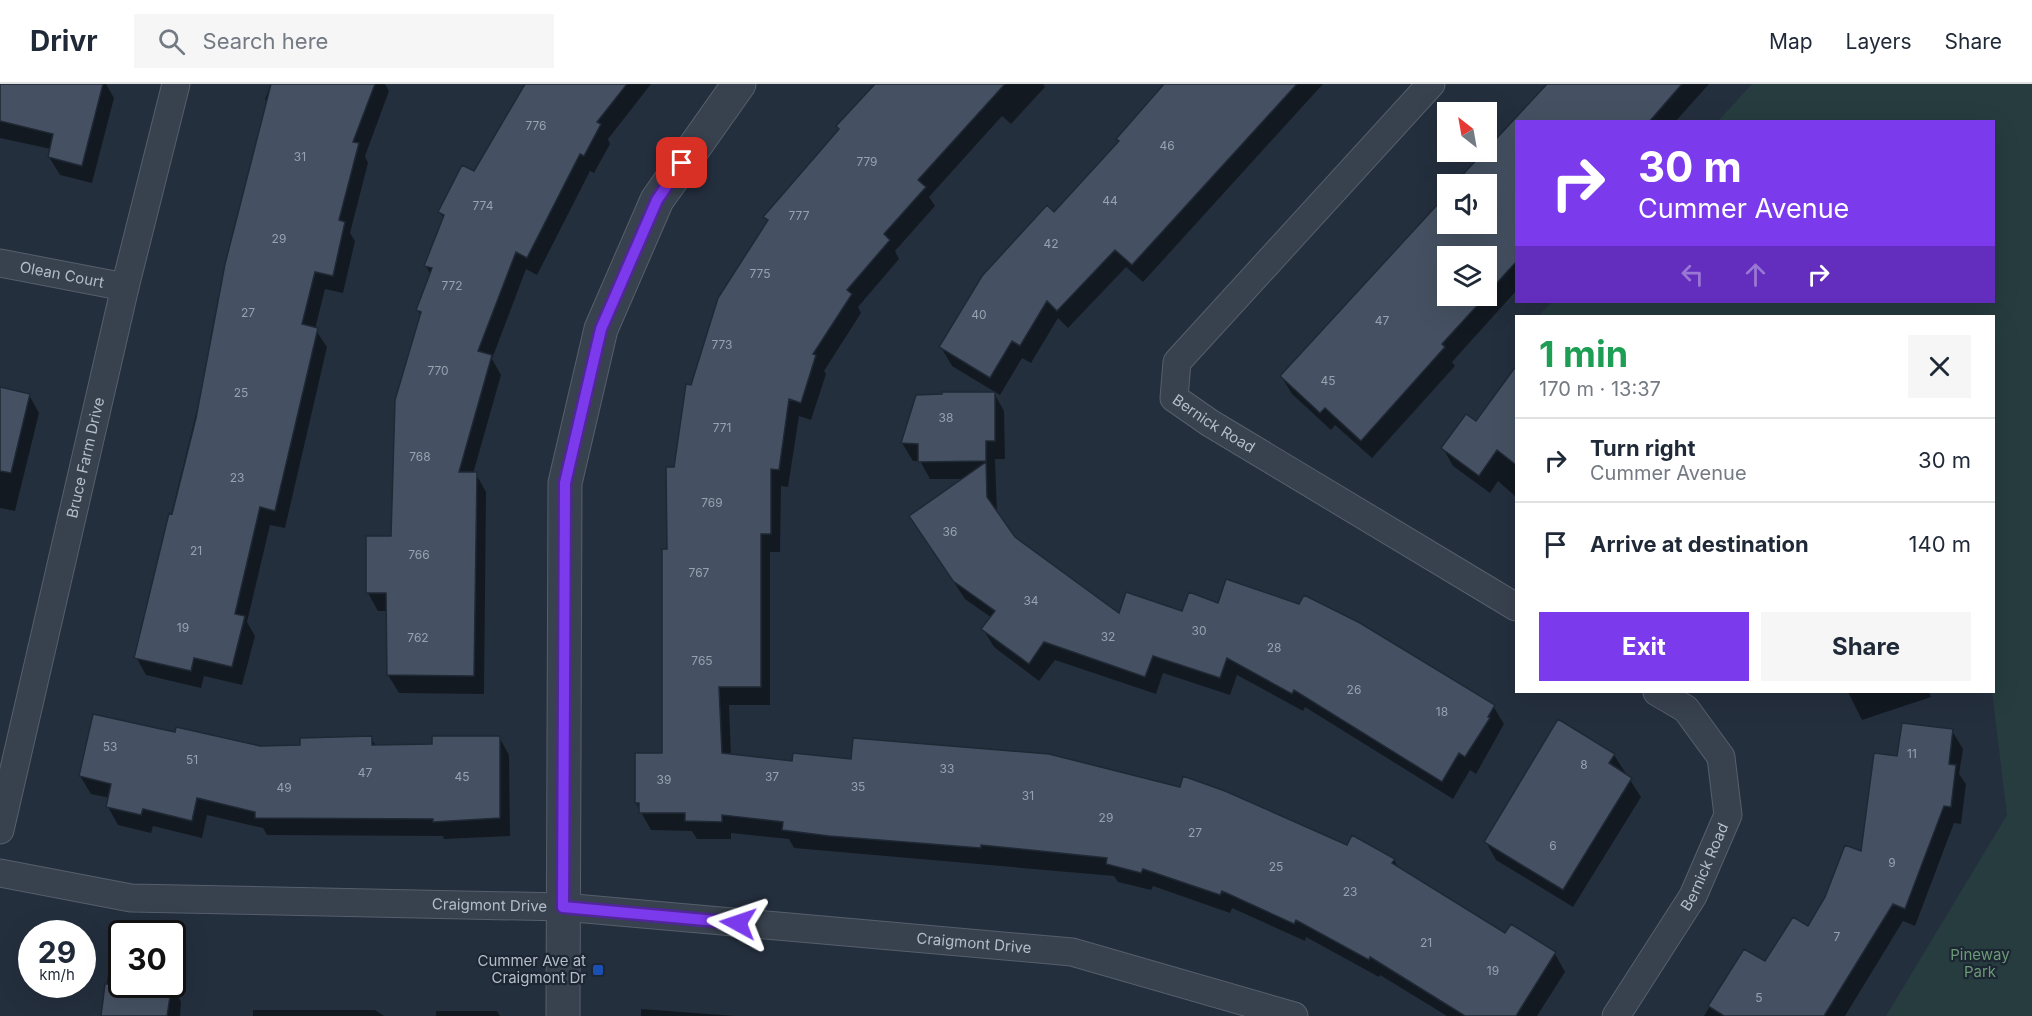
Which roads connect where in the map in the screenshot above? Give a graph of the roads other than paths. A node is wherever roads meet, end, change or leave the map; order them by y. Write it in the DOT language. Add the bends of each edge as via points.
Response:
graph roads {
  1 [pos="176,84"];
  2 [pos="739,84"];
  3 [pos="1431,84"];
  4 [pos="0,263"];
  5 [pos="125,287"];
  6 [pos="1515,606"];
  7 [pos="1659,693"];
  8 [pos="0,830"];
  9 [pos="0,873"];
  10 [pos="563,907"];
  11 [pos="562,1016"];
  12 [pos="1294,1016"];
  13 [pos="1616,1016"];
  1 -- 5 [label="street, Bruce Farm Drive"];
  2 -- 10 [label="street" via="657,200 601,329 565,483"];
  3 -- 6 [label="street, Bernick Road" via="1177,362 1174,398"];
  4 -- 5 [label="street, Olean Court"];
  5 -- 8 [label="street, Bruce Farm Drive"];
  7 -- 13 [label="street, Bernick Road" via="1686,709 1720,757 1728,815 1693,896"];
  9 -- 10 [label="street, Craigmont Drive" via="131,898"];
  10 -- 11 [label="street"];
  10 -- 12 [label="street, Craigmont Drive" via="1072,952"];
}
